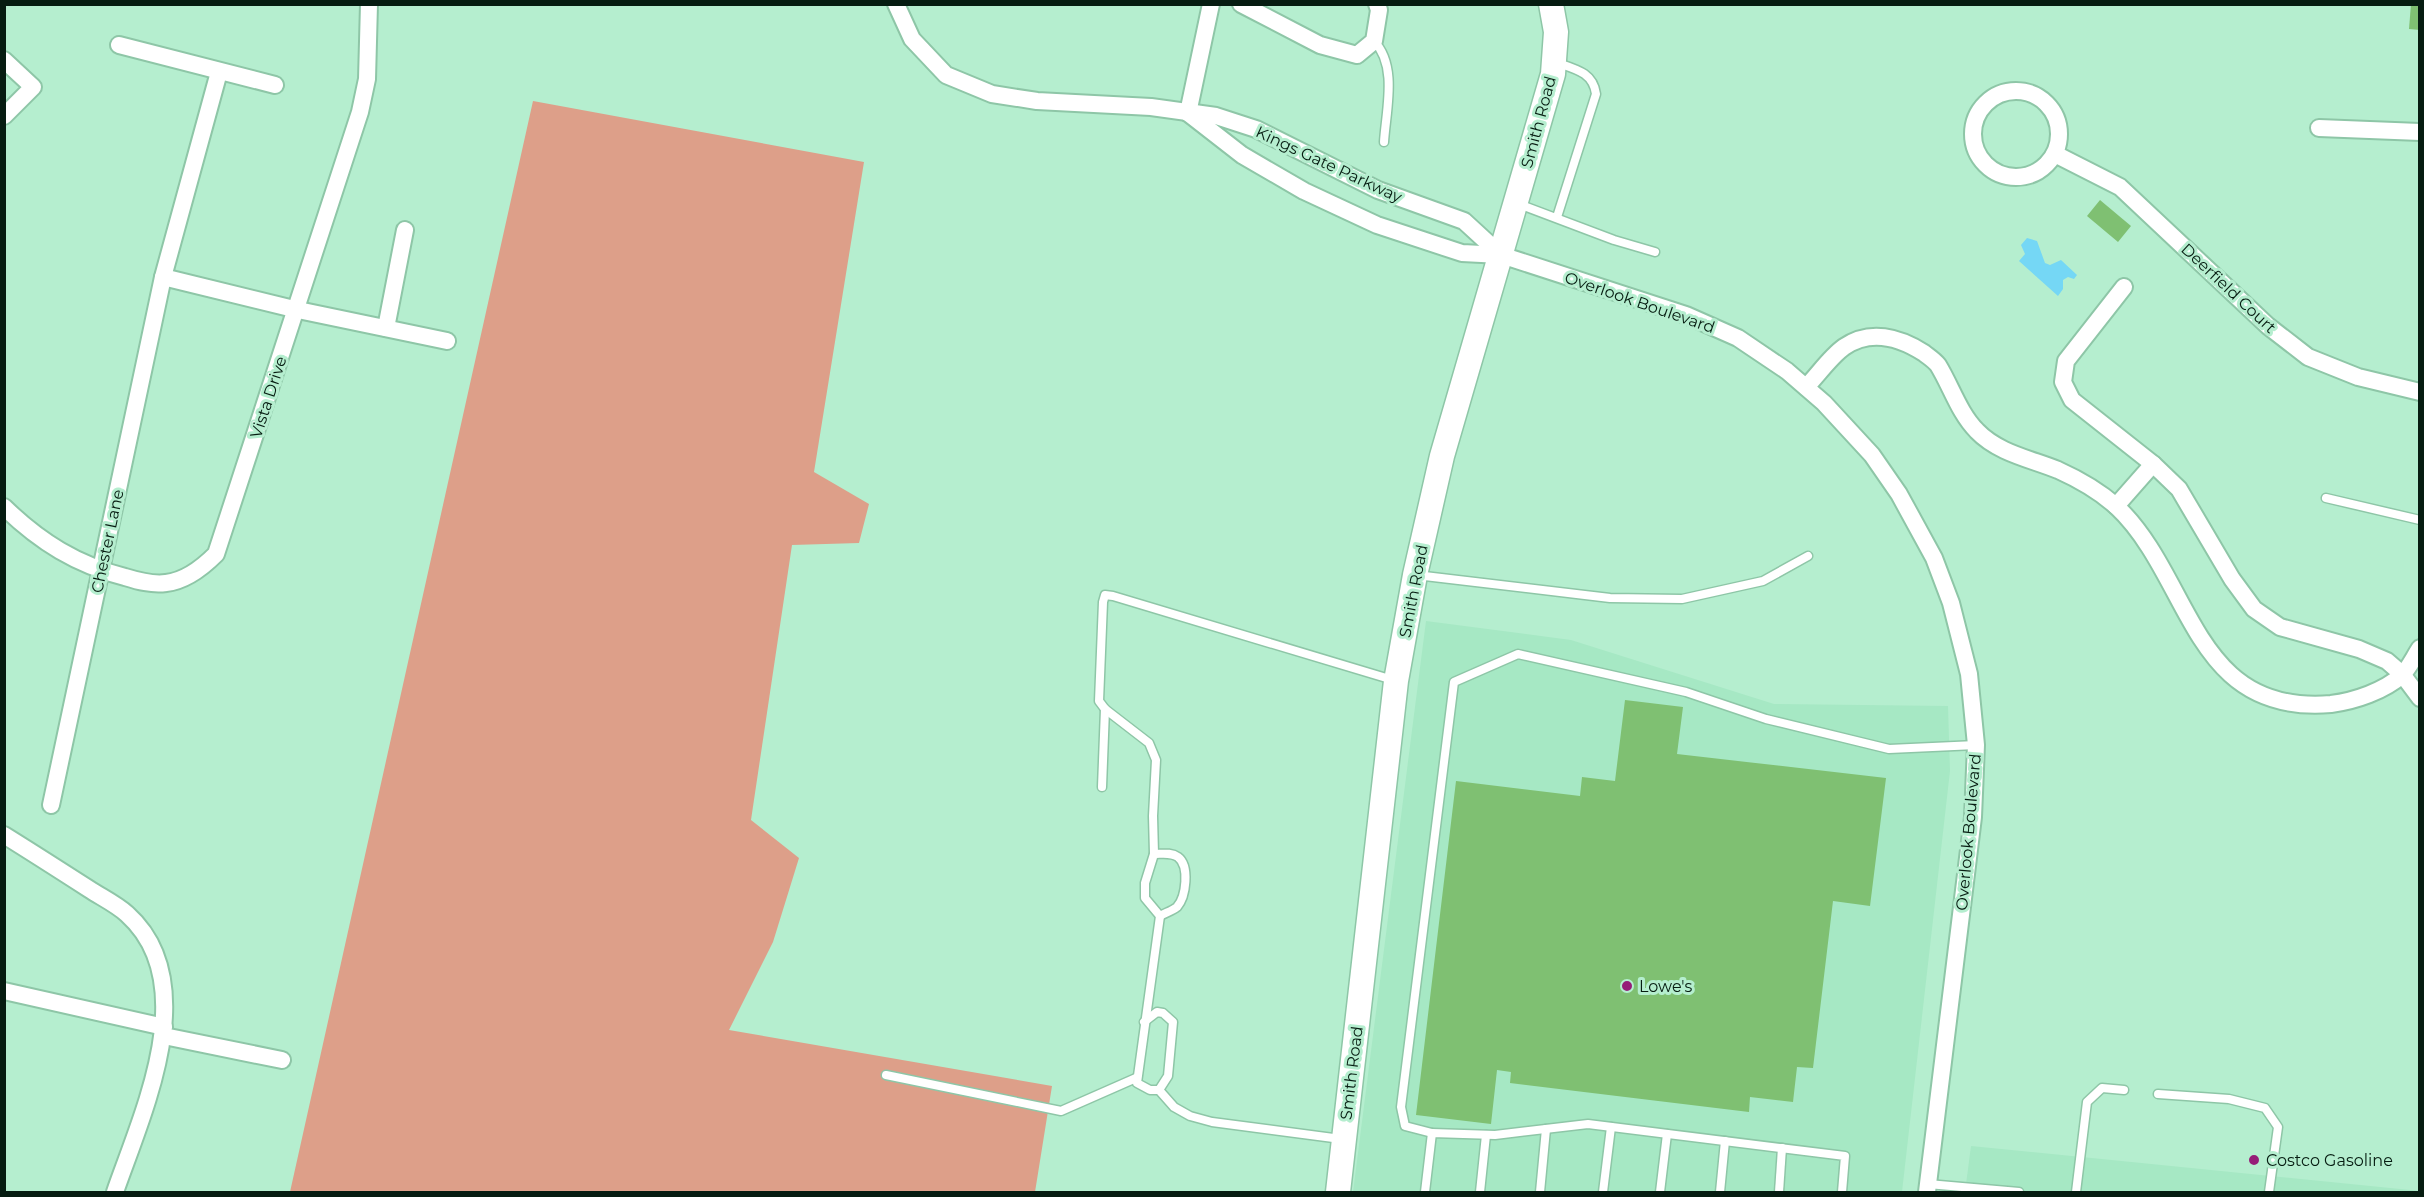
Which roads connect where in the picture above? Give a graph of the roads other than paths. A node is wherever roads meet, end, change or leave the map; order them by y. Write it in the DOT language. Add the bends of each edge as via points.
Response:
graph roads {
  1 [pos="369,4"];
  2 [pos="896,4"];
  3 [pos="1211,4"];
  4 [pos="1241,4"];
  5 [pos="1377,4"];
  6 [pos="1551,4"];
  7 [pos="1374,41"];
  8 [pos="119,45"];
  9 [pos="4,60"];
  10 [pos="1554,62"];
  11 [pos="219,72"];
  12 [pos="275,85"];
  13 [pos="1188,113"];
  14 [pos="4,116"];
  15 [pos="2319,128"];
  16 [pos="2420,132"];
  17 [pos="1384,142"];
  18 [pos="2055,154"];
  19 [pos="1516,203"];
  20 [pos="1557,217"];
  21 [pos="405,230"];
  22 [pos="1655,252"];
  23 [pos="1501,255"];
  24 [pos="163,277"];
  25 [pos="2124,287"];
  26 [pos="297,310"];
  27 [pos="386,328"];
  28 [pos="447,340"];
  29 [pos="1806,387"];
  30 [pos="2420,392"];
  31 [pos="2153,464"];
  32 [pos="2326,498"];
  33 [pos="2116,506"];
  34 [pos="5,508"];
  35 [pos="2420,520"];
  36 [pos="1808,556"];
  37 [pos="101,571"];
  38 [pos="1415,575"];
  39 [pos="2420,648"];
  40 [pos="2402,674"];
  41 [pos="1396,681"];
  42 [pos="2420,698"];
  43 [pos="1105,709"];
  44 [pos="1976,745"];
  45 [pos="1102,787"];
  46 [pos="51,805"];
  47 [pos="4,835"];
  48 [pos="1154,854"];
  49 [pos="1160,916"];
  50 [pos="4,991"];
  51 [pos="1144,1022"];
  52 [pos="164,1031"];
  53 [pos="282,1060"];
  54 [pos="886,1075"];
  55 [pos="1136,1078"];
  56 [pos="1159,1090"];
  57 [pos="2124,1090"];
  58 [pos="2158,1094"];
  59 [pos="1611,1127"];
  60 [pos="1546,1129"];
  61 [pos="1432,1133"];
  62 [pos="1666,1134"];
  63 [pos="1486,1135"];
  64 [pos="1343,1139"];
  65 [pos="1725,1141"];
  66 [pos="1782,1148"];
  67 [pos="1928,1188"];
  68 [pos="115,1192"];
  69 [pos="1338,1192"];
  70 [pos="1425,1192"];
  71 [pos="1480,1192"];
  72 [pos="1540,1192"];
  73 [pos="1603,1192"];
  74 [pos="1660,1192"];
  75 [pos="1720,1192"];
  76 [pos="1779,1192"];
  77 [pos="1842,1192"];
  78 [pos="2019,1192"];
  79 [pos="2076,1192"];
  80 [pos="2269,1192"];
  1 -- 26 [label="street, Vista Drive" via="367,79 360,112"];
  2 -- 13 [label="street, Kings Gate Parkway" via="912,39 946,75 992,94"];
  3 -- 13 [label="street"];
  4 -- 7 [label="street" via="1320,45 1357,55"];
  5 -- 7 [label="street"];
  6 -- 10 [label="street, Smith Road" via="1556,32"];
  7 -- 17 [label="lane" via="1383,50 1389,71"];
  8 -- 11 [label="street"];
  9 -- 14 [label="street" via="33,87"];
  10 -- 19 [label="street, Smith Road"];
  10 -- 20 [label="lane" via="1588,75 1596,94"];
  11 -- 12 [label="street"];
  11 -- 24 [label="street, Chester Lane"];
  13 -- 23 [label="street, Kings Gate Parkway" via="1216,116 1256,129 1378,190 1464,221"];
  13 -- 23 [label="street, Kings Gate Parkway" via="1278,176 1377,225 1462,254"];
  15 -- 16 [label="street"];
  18 -- 18 [label="street" via="2059,138 2057,121 2050,106 2036,96 2020,91 2003,93 1978,114 1973,130 1975,147 1983,162 1996,173 2013,178 2030,176"];
  18 -- 30 [label="street, Deerfield Court" via="2120,187 2268,326 2308,357 2358,376"];
  19 -- 20 [label="lane"];
  19 -- 23 [label="street, Smith Road"];
  20 -- 22 [label="lane"];
  21 -- 27 [label="street"];
  23 -- 29 [label="street, Overlook Boulevard" via="1720,329 1754,348"];
  23 -- 38 [label="street, Smith Road" via="1442,456"];
  24 -- 26 [label="street"];
  24 -- 37 [label="street, Chester Lane"];
  25 -- 31 [label="street" via="2066,361 2062,382 2072,400"];
  26 -- 27 [label="street"];
  26 -- 37 [label="street, Vista Drive" via="216,554 201,569 167,583 144,582"];
  27 -- 28 [label="street"];
  29 -- 33 [label="street" via="1844,347 1876,335 1905,341 1936,362 1977,432 2010,453 2094,488"];
  29 -- 44 [label="street, Overlook Boulevard" via="1872,455 1899,494 1934,558 1964,649"];
  31 -- 33 [label="street"];
  31 -- 40 [label="street" via="2179,489 2254,609 2280,627 2359,649 2387,661"];
  32 -- 35 [label="lane"];
  33 -- 40 [label="street" via="2141,534 2207,651 2239,681 2269,697 2306,706 2338,703 2374,693"];
  34 -- 37 [label="street, Vista Drive" via="64,555"];
  36 -- 38 [label="lane" via="1763,581 1682,599 1610,598"];
  37 -- 46 [label="street, Chester Lane"];
  38 -- 41 [label="street, Smith Road"];
  39 -- 40 [label="street"];
  40 -- 42 [label="street"];
  41 -- 43 [label="lane" via="1105,595 1099,691 1099,701"];
  41 -- 64 [label="street, Smith Road"];
  43 -- 45 [label="lane"];
  43 -- 48 [label="lane" via="1149,743 1156,760"];
  44 -- 61 [label="lane" via="1888,749 1766,719 1686,692 1518,654 1455,682 1401,1107 1405,1126"];
  44 -- 67 [label="street, Overlook Boulevard" via="1972,817"];
  47 -- 52 [label="street" via="128,914 150,943 164,984"];
  48 -- 49 [label="lane" via="1147,870 1145,898"];
  48 -- 49 [label="lane" via="1176,856 1185,872 1183,898 1176,908"];
  49 -- 51 [label="lane"];
  50 -- 52 [label="street"];
  51 -- 55 [label="lane"];
  51 -- 56 [label="lane" via="1157,1012 1173,1022 1168,1076"];
  52 -- 53 [label="street"];
  52 -- 68 [label="street" via="148,1096"];
  54 -- 55 [label="lane" via="1061,1110"];
  55 -- 56 [label="lane" via="1139,1085"];
  56 -- 64 [label="lane" via="1174,1107 1212,1122"];
  57 -- 79 [label="lane" via="2102,1088 2087,1102"];
  58 -- 80 [label="lane" via="2229,1099 2265,1108 2278,1127"];
  59 -- 60 [label="lane" via="1588,1124"];
  59 -- 62 [label="lane"];
  59 -- 73 [label="lane"];
  60 -- 63 [label="lane"];
  60 -- 72 [label="lane"];
  61 -- 63 [label="lane"];
  61 -- 70 [label="lane"];
  62 -- 65 [label="lane"];
  62 -- 74 [label="lane"];
  63 -- 71 [label="lane"];
  64 -- 69 [label="street, Smith Road"];
  65 -- 66 [label="lane"];
  65 -- 75 [label="lane"];
  66 -- 76 [label="lane"];
  66 -- 77 [label="lane" via="1845,1156"];
  67 -- 78 [label="lane"];
}
